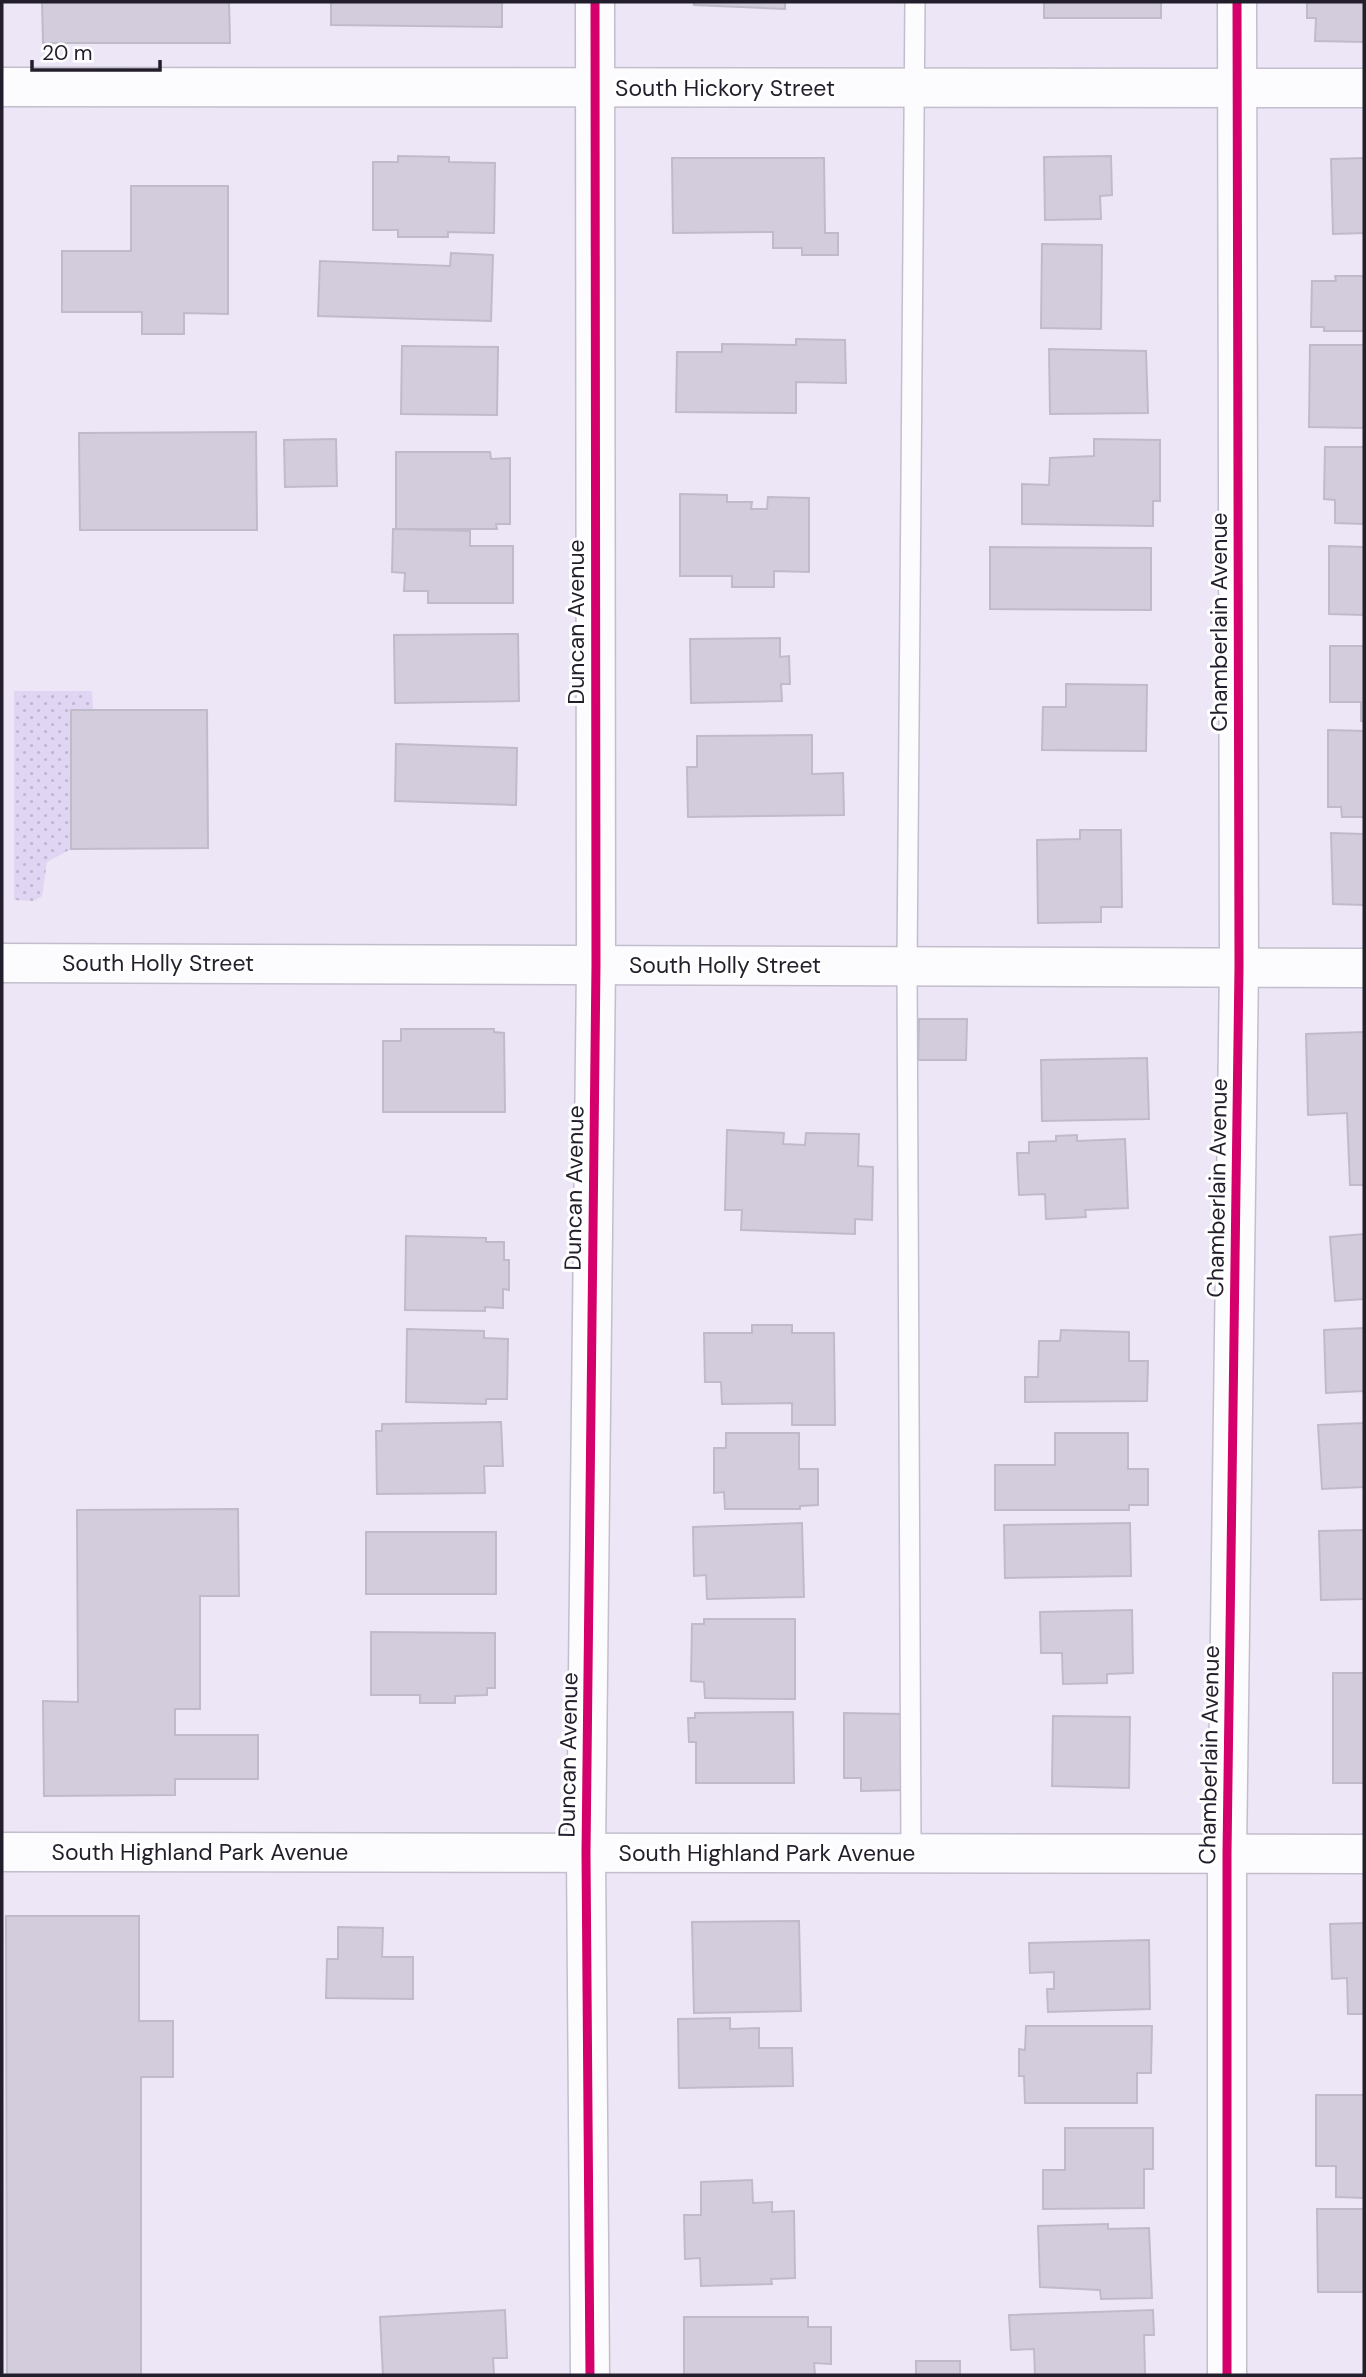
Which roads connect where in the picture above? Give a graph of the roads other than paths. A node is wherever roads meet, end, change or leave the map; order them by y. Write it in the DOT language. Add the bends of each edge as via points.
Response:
graph roads {
  1 [pos="595,2"];
  2 [pos="915,2"];
  3 [pos="1237,2"];
  4 [pos="2,87"];
  5 [pos="595,88"];
  6 [pos="916,88"];
  7 [pos="1364,88"];
  8 [pos="1236,89"];
  9 [pos="2,963"];
  10 [pos="596,964"];
  11 [pos="907,965"];
  12 [pos="1239,967"];
  13 [pos="1364,968"];
  14 [pos="2,1852"];
  15 [pos="586,1853"];
  16 [pos="911,1853"];
  17 [pos="1227,1853"];
  18 [pos="1364,1854"];
  19 [pos="590,2375"];
  20 [pos="1227,2375"];
  1 -- 5 [label="street, Duncan Avenue"];
  2 -- 6 [label="lane"];
  3 -- 8 [label="street, Chamberlain Avenue"];
  4 -- 5 [label="street, South Hickory Street"];
  5 -- 6 [label="street, South Hickory Street"];
  5 -- 10 [label="street, Duncan Avenue"];
  6 -- 8 [label="street, South Hickory Street"];
  6 -- 11 [label="lane"];
  7 -- 8 [label="street, South Hickory Street"];
  8 -- 12 [label="street, Chamberlain Avenue"];
  9 -- 10 [label="street, South Holly Street"];
  10 -- 11 [label="street, South Holly Street"];
  10 -- 15 [label="street, Duncan Avenue"];
  11 -- 12 [label="street, South Holly Street"];
  11 -- 16 [label="lane"];
  12 -- 13 [label="street, South Holly Street"];
  12 -- 17 [label="street, Chamberlain Avenue"];
  14 -- 15 [label="street, South Highland Park Avenue"];
  15 -- 16 [label="street, South Highland Park Avenue"];
  15 -- 19 [label="street, Duncan Avenue"];
  16 -- 17 [label="street, South Highland Park Avenue"];
  17 -- 18 [label="street, South Highland Park Avenue"];
  17 -- 20 [label="street, Chamberlain Avenue"];
}
